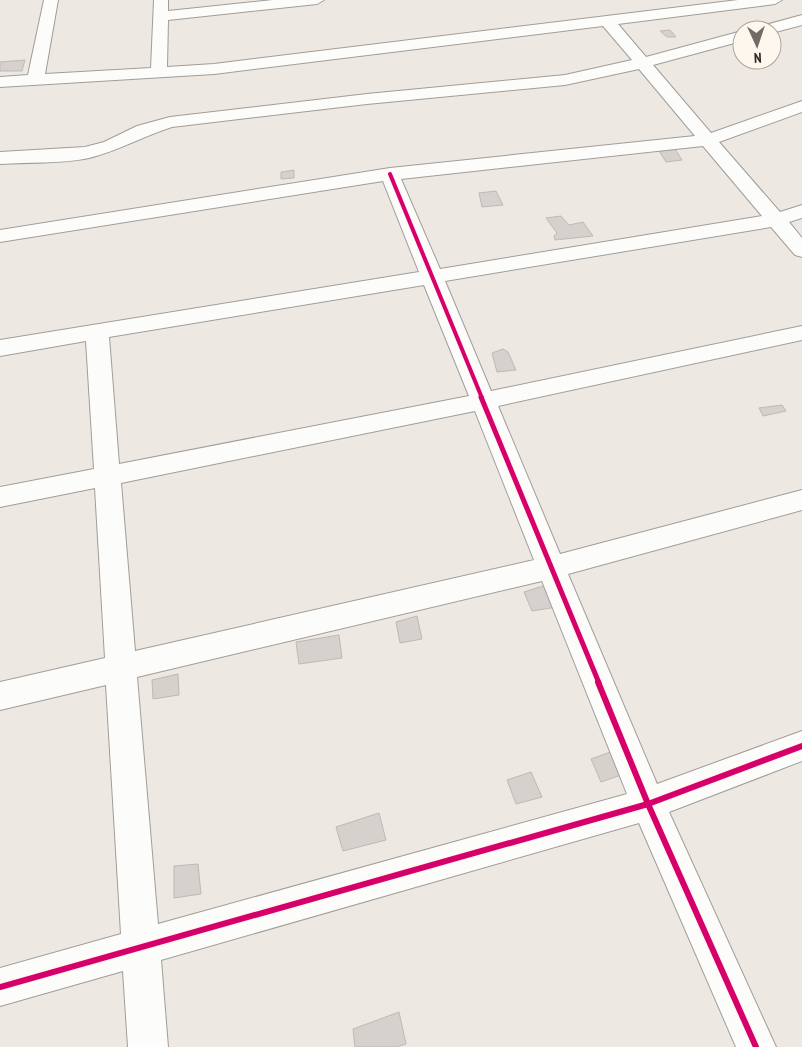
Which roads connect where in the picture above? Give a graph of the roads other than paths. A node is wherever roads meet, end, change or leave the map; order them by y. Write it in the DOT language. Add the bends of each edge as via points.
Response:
graph roads {
  1 [pos="51,0"];
  2 [pos="317,0"];
  3 [pos="775,0"];
  4 [pos="161,8"];
  5 [pos="802,20"];
  6 [pos="607,21"];
  7 [pos="782,25"];
  8 [pos="732,39"];
  9 [pos="643,63"];
  10 [pos="159,72"];
  11 [pos="35,80"];
  12 [pos="0,82"];
  13 [pos="802,106"];
  14 [pos="708,140"];
  15 [pos="0,158"];
  16 [pos="390,174"];
  17 [pos="802,211"];
  18 [pos="776,220"];
  19 [pos="0,236"];
  20 [pos="802,251"];
  21 [pos="432,277"];
  22 [pos="97,332"];
  23 [pos="802,333"];
  24 [pos="0,348"];
  25 [pos="484,401"];
  26 [pos="108,476"];
  27 [pos="0,497"];
  28 [pos="802,500"];
  29 [pos="552,567"];
  30 [pos="121,668"];
  31 [pos="0,696"];
  32 [pos="802,746"];
  33 [pos="648,804"];
  34 [pos="141,948"];
  35 [pos="0,987"];
  36 [pos="148,1047"];
  37 [pos="756,1047"];
  1 -- 11 [label="street"];
  2 -- 4 [label="street"];
  3 -- 6 [label="street"];
  4 -- 10 [label="street"];
  5 -- 7 [label="street"];
  6 -- 9 [label="street"];
  6 -- 10 [label="street" via="214,70"];
  8 -- 9 [label="street"];
  9 -- 14 [label="street"];
  9 -- 15 [label="street" via="565,80 170,122 86,153"];
  10 -- 11 [label="street"];
  11 -- 12 [label="street"];
  13 -- 14 [label="street"];
  14 -- 16 [label="street"];
  14 -- 18 [label="street"];
  16 -- 19 [label="street"];
  16 -- 21 [label="street"];
  17 -- 18 [label="street"];
  18 -- 20 [label="street"];
  18 -- 21 [label="street"];
  21 -- 22 [label="street"];
  21 -- 25 [label="street"];
  22 -- 24 [label="street"];
  22 -- 26 [label="street"];
  23 -- 25 [label="street"];
  25 -- 26 [label="street"];
  25 -- 29 [label="street"];
  26 -- 27 [label="street"];
  26 -- 30 [label="street"];
  28 -- 29 [label="street"];
  29 -- 30 [label="street"];
  29 -- 33 [label="street"];
  30 -- 31 [label="street"];
  30 -- 34 [label="street"];
  32 -- 33 [label="street"];
  33 -- 34 [label="street"];
  33 -- 37 [label="street"];
  34 -- 35 [label="street"];
  34 -- 36 [label="street"];
}
